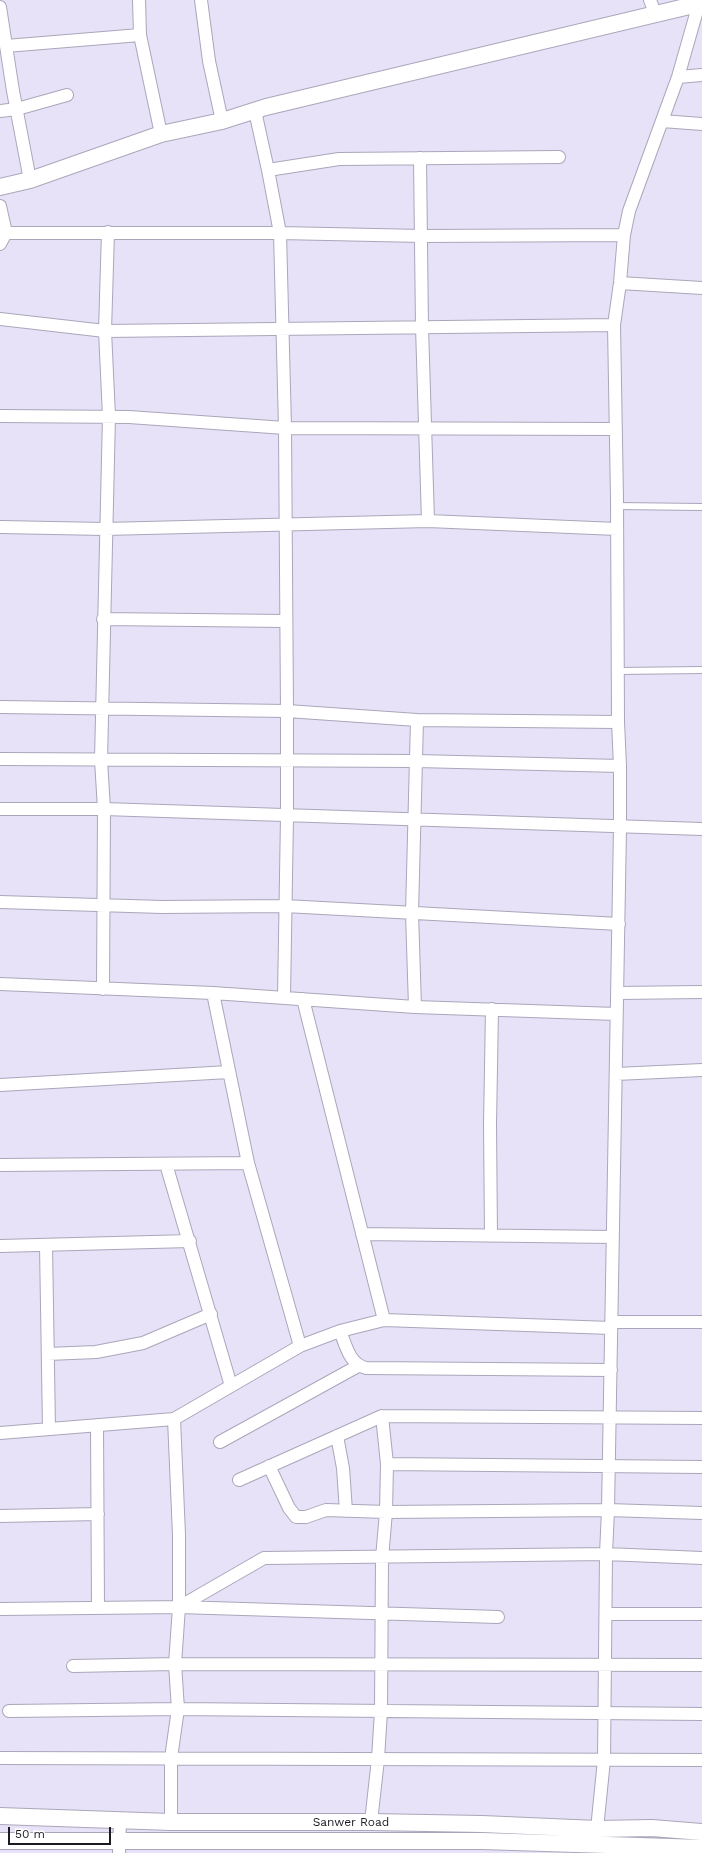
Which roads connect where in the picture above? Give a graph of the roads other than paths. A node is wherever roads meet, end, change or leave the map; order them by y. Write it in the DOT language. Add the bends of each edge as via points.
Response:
graph roads {
  1 [pos="139,0"];
  2 [pos="201,0"];
  3 [pos="700,2"];
  4 [pos="0,7"];
  5 [pos="652,7"];
  6 [pos="140,35"];
  7 [pos="6,46"];
  8 [pos="702,75"];
  9 [pos="678,77"];
  10 [pos="67,95"];
  11 [pos="17,109"];
  12 [pos="0,111"];
  13 [pos="254,111"];
  14 [pos="222,121"];
  15 [pos="662,121"];
  16 [pos="702,124"];
  17 [pos="162,134"];
  18 [pos="559,157"];
  19 [pos="420,158"];
  20 [pos="268,170"];
  21 [pos="30,180"];
  22 [pos="0,187"];
  23 [pos="0,206"];
  24 [pos="108,232"];
  25 [pos="6,233"];
  26 [pos="280,233"];
  27 [pos="624,235"];
  28 [pos="422,236"];
  29 [pos="0,244"];
  30 [pos="620,284"];
  31 [pos="702,288"];
  32 [pos="0,319"];
  33 [pos="614,325"];
  34 [pos="422,327"];
  35 [pos="282,329"];
  36 [pos="105,331"];
  37 [pos="0,416"];
  38 [pos="108,416"];
  39 [pos="284,428"];
  40 [pos="616,429"];
  41 [pos="426,430"];
  42 [pos="617,506"];
  43 [pos="702,506"];
  44 [pos="428,521"];
  45 [pos="285,524"];
  46 [pos="0,527"];
  47 [pos="617,528"];
  48 [pos="105,529"];
  49 [pos="103,619"];
  50 [pos="286,621"];
  51 [pos="702,670"];
  52 [pos="618,671"];
  53 [pos="0,707"];
  54 [pos="102,707"];
  55 [pos="287,711"];
  56 [pos="417,720"];
  57 [pos="618,722"];
  58 [pos="0,759"];
  59 [pos="287,759"];
  60 [pos="101,760"];
  61 [pos="416,761"];
  62 [pos="620,766"];
  63 [pos="0,809"];
  64 [pos="104,809"];
  65 [pos="287,816"];
  66 [pos="414,819"];
  67 [pos="620,828"];
  68 [pos="702,829"];
  69 [pos="0,902"];
  70 [pos="102,904"];
  71 [pos="285,906"];
  72 [pos="412,913"];
  73 [pos="619,924"];
  74 [pos="0,984"];
  75 [pos="103,989"];
  76 [pos="702,992"];
  77 [pos="213,993"];
  78 [pos="618,993"];
  79 [pos="284,997"];
  80 [pos="303,998"];
  81 [pos="415,1007"];
  82 [pos="492,1009"];
  83 [pos="616,1014"];
  84 [pos="702,1070"];
  85 [pos="229,1072"];
  86 [pos="616,1074"];
  87 [pos="0,1085"];
  88 [pos="248,1163"];
  89 [pos="166,1164"];
  90 [pos="0,1165"];
  91 [pos="362,1234"];
  92 [pos="491,1236"];
  93 [pos="613,1237"];
  94 [pos="190,1241"];
  95 [pos="46,1245"];
  96 [pos="0,1246"];
  97 [pos="211,1314"];
  98 [pos="384,1320"];
  99 [pos="702,1322"];
  100 [pos="612,1325"];
  101 [pos="340,1331"];
  102 [pos="300,1346"];
  103 [pos="48,1354"];
  104 [pos="358,1366"];
  105 [pos="611,1370"];
  106 [pos="231,1386"];
  107 [pos="382,1416"];
  108 [pos="610,1418"];
  109 [pos="702,1418"];
  110 [pos="174,1419"];
  111 [pos="97,1425"];
  112 [pos="49,1429"];
  113 [pos="0,1433"];
  114 [pos="338,1436"];
  115 [pos="220,1442"];
  116 [pos="387,1464"];
  117 [pos="609,1465"];
  118 [pos="269,1466"];
  119 [pos="702,1467"];
  120 [pos="239,1480"];
  121 [pos="608,1510"];
  122 [pos="346,1511"];
  123 [pos="386,1512"];
  124 [pos="702,1513"];
  125 [pos="98,1514"];
  126 [pos="0,1516"];
  127 [pos="606,1554"];
  128 [pos="382,1558"];
  129 [pos="702,1558"];
  130 [pos="179,1607"];
  131 [pos="98,1608"];
  132 [pos="0,1609"];
  133 [pos="381,1613"];
  134 [pos="606,1614"];
  135 [pos="702,1614"];
  136 [pos="498,1617"];
  137 [pos="175,1664"];
  138 [pos="605,1664"];
  139 [pos="380,1665"];
  140 [pos="702,1665"];
  141 [pos="73,1666"];
  142 [pos="178,1709"];
  143 [pos="9,1711"];
  144 [pos="381,1711"];
  145 [pos="605,1713"];
  146 [pos="702,1714"];
  147 [pos="0,1758"];
  148 [pos="171,1758"];
  149 [pos="378,1759"];
  150 [pos="604,1760"];
  151 [pos="702,1760"];
  152 [pos="0,1816"];
  153 [pos="120,1819"];
  154 [pos="171,1822"];
  155 [pos="370,1822"];
  156 [pos="652,1828"];
  157 [pos="597,1829"];
  158 [pos="702,1832"];
  159 [pos="0,1841"];
  160 [pos="119,1847"];
  161 [pos="482,1847"];
  162 [pos="702,1848"];
  163 [pos="653,1850"];
  1 -- 6 [label="street"];
  2 -- 14 [label="street"];
  3 -- 5 [label="street"];
  3 -- 9 [label="street"];
  4 -- 7 [label="street"];
  5 -- 13 [label="street"];
  6 -- 7 [label="street"];
  6 -- 17 [label="street"];
  7 -- 11 [label="street"];
  8 -- 9 [label="street"];
  9 -- 15 [label="street"];
  10 -- 11 [label="street"];
  11 -- 12 [label="street"];
  11 -- 21 [label="street"];
  13 -- 14 [label="street"];
  13 -- 20 [label="street"];
  14 -- 17 [label="street"];
  15 -- 16 [label="street"];
  15 -- 27 [label="street" via="629,211"];
  17 -- 21 [label="street"];
  18 -- 19 [label="street"];
  19 -- 20 [label="street" via="339,159"];
  19 -- 28 [label="street"];
  20 -- 26 [label="street"];
  21 -- 22 [label="street"];
  23 -- 25 [label="street"];
  24 -- 25 [label="street"];
  24 -- 26 [label="street"];
  24 -- 36 [label="street"];
  25 -- 29 [label="street"];
  26 -- 28 [label="street"];
  26 -- 35 [label="street"];
  27 -- 28 [label="street"];
  27 -- 30 [label="street"];
  28 -- 34 [label="street"];
  30 -- 31 [label="street"];
  30 -- 33 [label="street"];
  32 -- 36 [label="street"];
  33 -- 34 [label="street"];
  33 -- 40 [label="street"];
  34 -- 35 [label="street"];
  34 -- 41 [label="street"];
  35 -- 36 [label="street"];
  35 -- 39 [label="street"];
  36 -- 38 [label="street"];
  37 -- 38 [label="street"];
  38 -- 39 [label="street"];
  38 -- 48 [label="street"];
  39 -- 41 [label="street"];
  39 -- 45 [label="street"];
  40 -- 41 [label="street"];
  40 -- 42 [label="street"];
  41 -- 44 [label="street"];
  42 -- 43 [label="lane"];
  42 -- 47 [label="street"];
  44 -- 45 [label="street"];
  44 -- 47 [label="street"];
  45 -- 48 [label="street"];
  45 -- 50 [label="street"];
  46 -- 48 [label="street"];
  47 -- 52 [label="street"];
  48 -- 49 [label="street"];
  49 -- 50 [label="street"];
  49 -- 54 [label="street"];
  50 -- 55 [label="street"];
  51 -- 52 [label="lane"];
  52 -- 57 [label="street"];
  53 -- 54 [label="street"];
  54 -- 55 [label="street"];
  54 -- 60 [label="street"];
  55 -- 56 [label="street"];
  55 -- 59 [label="street"];
  56 -- 57 [label="street"];
  56 -- 61 [label="street"];
  57 -- 62 [label="street"];
  58 -- 60 [label="street"];
  59 -- 60 [label="street"];
  59 -- 61 [label="street"];
  59 -- 65 [label="street"];
  60 -- 64 [label="street"];
  61 -- 62 [label="street"];
  61 -- 66 [label="street"];
  62 -- 67 [label="street"];
  63 -- 64 [label="street"];
  64 -- 65 [label="street"];
  64 -- 70 [label="street"];
  65 -- 66 [label="street"];
  65 -- 71 [label="street"];
  66 -- 67 [label="street"];
  66 -- 72 [label="street"];
  67 -- 68 [label="street"];
  67 -- 73 [label="street"];
  69 -- 70 [label="street"];
  70 -- 71 [label="street" via="162,907"];
  70 -- 75 [label="street"];
  71 -- 72 [label="street"];
  71 -- 79 [label="street"];
  72 -- 73 [label="street"];
  72 -- 81 [label="street"];
  73 -- 78 [label="street"];
  74 -- 75 [label="street"];
  75 -- 77 [label="street"];
  76 -- 78 [label="street"];
  77 -- 79 [label="street"];
  77 -- 85 [label="street"];
  78 -- 83 [label="street"];
  79 -- 80 [label="street"];
  80 -- 81 [label="street"];
  80 -- 91 [label="street"];
  81 -- 82 [label="street"];
  82 -- 83 [label="street"];
  82 -- 92 [label="street"];
  83 -- 86 [label="street"];
  84 -- 86 [label="street"];
  85 -- 87 [label="street"];
  85 -- 88 [label="street"];
  86 -- 93 [label="street"];
  88 -- 89 [label="street"];
  88 -- 102 [label="street"];
  89 -- 90 [label="street"];
  89 -- 94 [label="street"];
  91 -- 92 [label="street"];
  91 -- 98 [label="street"];
  92 -- 93 [label="street"];
  93 -- 100 [label="street"];
  94 -- 95 [label="street"];
  94 -- 97 [label="street"];
  95 -- 96 [label="street"];
  95 -- 103 [label="street"];
  97 -- 103 [label="street" via="143,1343 96,1352"];
  97 -- 106 [label="street"];
  98 -- 100 [label="street"];
  98 -- 101 [label="street"];
  99 -- 100 [label="street"];
  100 -- 105 [label="street"];
  101 -- 102 [label="street"];
  101 -- 104 [label="street" via="352,1361"];
  102 -- 106 [label="street"];
  103 -- 112 [label="street"];
  104 -- 105 [label="street"];
  104 -- 115 [label="street"];
  105 -- 108 [label="street"];
  106 -- 110 [label="street"];
  107 -- 108 [label="street"];
  107 -- 114 [label="street"];
  107 -- 116 [label="street"];
  108 -- 109 [label="street"];
  108 -- 117 [label="street"];
  110 -- 111 [label="street"];
  110 -- 130 [label="street"];
  111 -- 112 [label="street"];
  111 -- 125 [label="street"];
  112 -- 113 [label="street"];
  114 -- 118 [label="street"];
  114 -- 122 [label="street"];
  116 -- 117 [label="street"];
  116 -- 123 [label="street"];
  117 -- 119 [label="street"];
  117 -- 121 [label="street"];
  118 -- 120 [label="street"];
  118 -- 122 [label="street" via="296,1517 306,1517 326,1510"];
  121 -- 123 [label="street"];
  121 -- 124 [label="street"];
  121 -- 127 [label="street"];
  122 -- 123 [label="street"];
  123 -- 128 [label="street"];
  125 -- 126 [label="street"];
  125 -- 131 [label="street"];
  127 -- 128 [label="street"];
  127 -- 129 [label="street"];
  127 -- 134 [label="street"];
  128 -- 130 [label="street" via="264,1558"];
  128 -- 133 [label="street"];
  130 -- 131 [label="street"];
  130 -- 133 [label="street"];
  130 -- 137 [label="street"];
  131 -- 132 [label="street"];
  133 -- 136 [label="street"];
  133 -- 139 [label="street"];
  134 -- 135 [label="street"];
  134 -- 138 [label="street"];
  137 -- 139 [label="street"];
  137 -- 141 [label="street"];
  137 -- 142 [label="street"];
  138 -- 139 [label="street"];
  138 -- 140 [label="street"];
  138 -- 145 [label="street"];
  139 -- 144 [label="street"];
  142 -- 143 [label="street"];
  142 -- 144 [label="street"];
  142 -- 148 [label="street"];
  144 -- 145 [label="street"];
  144 -- 149 [label="street"];
  145 -- 146 [label="street"];
  145 -- 150 [label="street"];
  147 -- 148 [label="street"];
  148 -- 149 [label="street"];
  148 -- 154 [label="street"];
  149 -- 150 [label="street"];
  149 -- 155 [label="street"];
  150 -- 151 [label="street"];
  150 -- 157 [label="street"];
  152 -- 153 [label="street, Sanwer Road"];
  153 -- 154 [label="street, Sanwer Road"];
  153 -- 160 [label="street"];
  154 -- 155 [label="street, Sanwer Road"];
  155 -- 157 [label="street, Sanwer Road"];
  156 -- 157 [label="street, Sanwer Road"];
  156 -- 158 [label="street, Sanwer Road"];
  156 -- 163 [label="street"];
  159 -- 160 [label="street, Sanwer Road"];
  160 -- 161 [label="street, Sanwer Road"];
  161 -- 163 [label="street, Sanwer Road"];
  162 -- 163 [label="street, Sanwer Road"];
}
